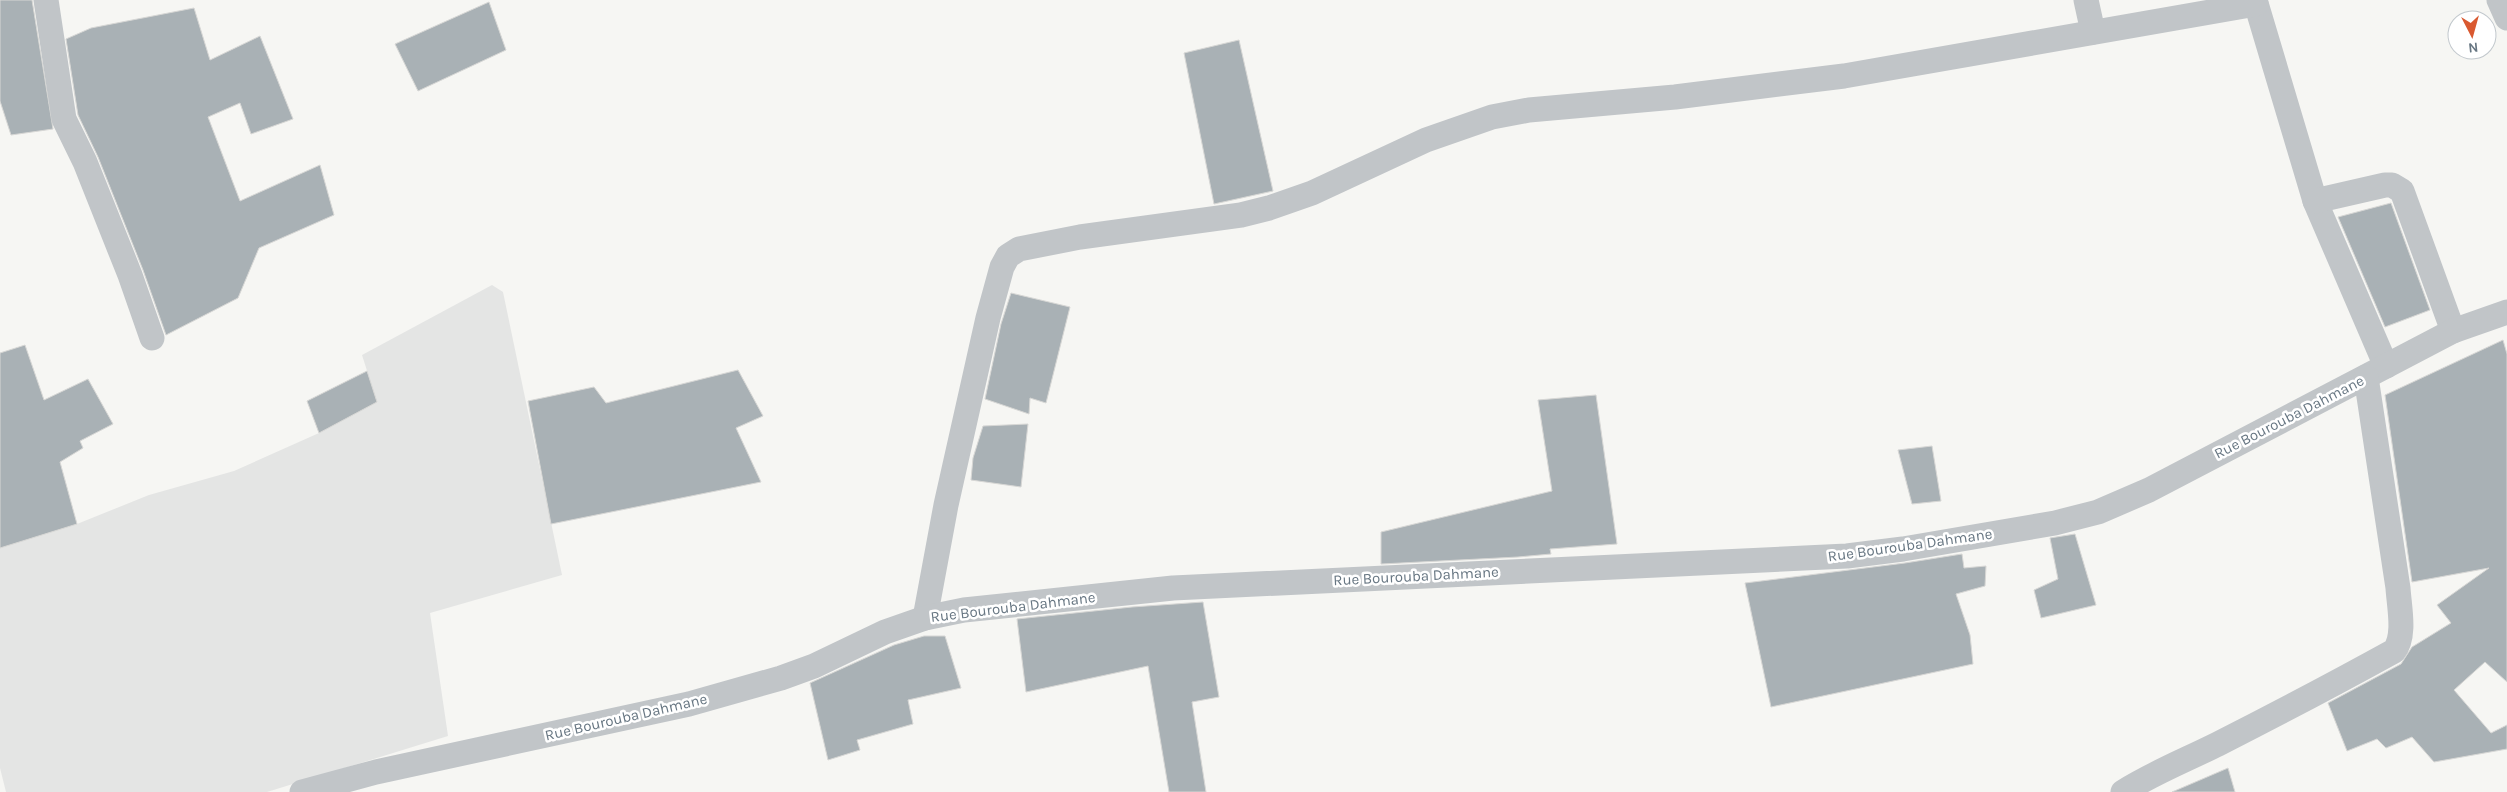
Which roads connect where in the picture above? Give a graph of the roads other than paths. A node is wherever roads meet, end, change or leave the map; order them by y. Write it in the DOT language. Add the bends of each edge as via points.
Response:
graph roads {
  1 [pos="46,0"];
  2 [pos="2086,0"];
  3 [pos="2499,0"];
  4 [pos="2256,2"];
  5 [pos="2507,18"];
  6 [pos="2093,32"];
  7 [pos="2315,201"];
  8 [pos="2507,312"];
  9 [pos="2453,331"];
  10 [pos="152,338"];
  11 [pos="2376,372"];
  12 [pos="925,618"];
  13 [pos="302,792"];
  14 [pos="2123,792"];
  1 -- 10 [label="street" via="64,119 85,162"];
  2 -- 6 [label="street"];
  3 -- 5 [label="street"];
  4 -- 6 [label="street"];
  4 -- 7 [label="street"];
  6 -- 12 [label="street" via="1844,76 1675,97 1529,110 1492,117 1426,140 1312,193 1269,208 1019,249 1008,256 1002,267 988,318 946,504"];
  7 -- 9 [label="street" via="2386,185 2402,191"];
  7 -- 11 [label="street"];
  8 -- 9 [label="street, Rue Bourouba Dahmane"];
  9 -- 11 [label="street, Rue Bourouba Dahmane"];
  11 -- 12 [label="street, Rue Bourouba Dahmane" via="2149,490 2098,512 2055,523 1902,549 1838,556 1173,588 964,610"];
  11 -- 14 [label="street" via="2398,588 2398,646 2310,696"];
  12 -- 13 [label="street, Rue Bourouba Dahmane" via="885,632 798,672 689,704 376,772"];
}
